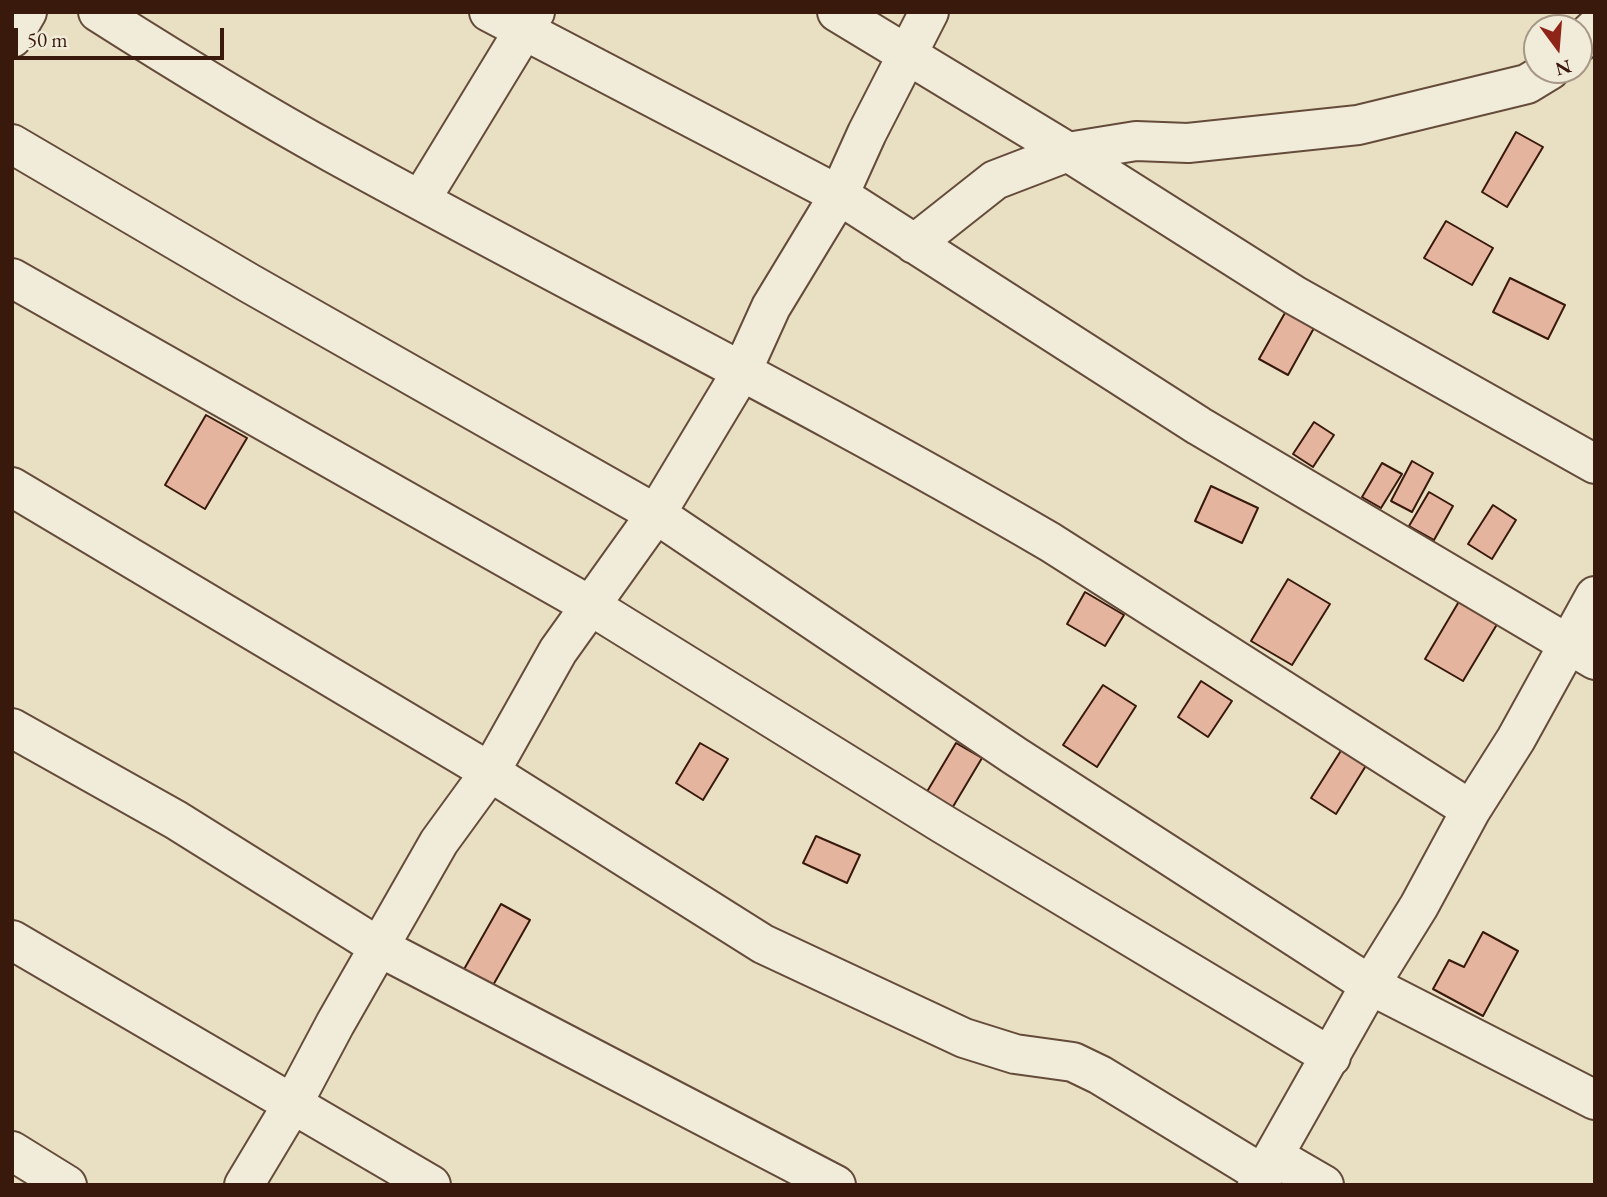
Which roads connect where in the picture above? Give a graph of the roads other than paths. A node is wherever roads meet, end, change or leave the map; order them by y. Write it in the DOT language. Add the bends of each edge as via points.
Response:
graph roads {
  1 [pos="27,12"];
  2 [pos="98,12"];
  3 [pos="489,12"];
  4 [pos="837,12"];
  5 [pos="929,12"];
  6 [pos="530,22"];
  7 [pos="12,38"];
  8 [pos="907,55"];
  9 [pos="1527,84"];
  10 [pos="12,144"];
  11 [pos="1068,152"];
  12 [pos="839,195"];
  13 [pos="421,199"];
  14 [pos="914,244"];
  15 [pos="12,278"];
  16 [pos="742,371"];
  17 [pos="1595,464"];
  18 [pos="12,487"];
  19 [pos="656,513"];
  20 [pos="1595,596"];
  21 [pos="591,606"];
  22 [pos="1581,653"];
  23 [pos="12,728"];
  24 [pos="490,772"];
  25 [pos="1471,810"];
  26 [pos="12,940"];
  27 [pos="379,947"];
  28 [pos="1370,985"];
  29 [pos="1331,1057"];
  30 [pos="1595,1100"];
  31 [pos="292,1105"];
  32 [pos="12,1151"];
  33 [pos="1265,1172"];
  34 [pos="67,1185"];
  35 [pos="244,1185"];
  36 [pos="431,1185"];
  37 [pos="836,1185"];
  38 [pos="1324,1185"];
  1 -- 7 [label="street"];
  2 -- 13 [label="street" via="203,78"];
  3 -- 6 [label="street"];
  4 -- 8 [label="street"];
  5 -- 8 [label="street"];
  6 -- 12 [label="street"];
  6 -- 13 [label="street"];
  8 -- 11 [label="street"];
  8 -- 12 [label="street"];
  9 -- 11 [label="street" via="1358,125 1188,143 1136,141"];
  10 -- 19 [label="street"];
  11 -- 14 [label="street" via="995,180"];
  11 -- 17 [label="street" via="1294,295"];
  12 -- 14 [label="street"];
  12 -- 16 [label="street" via="771,307"];
  13 -- 16 [label="street"];
  14 -- 22 [label="street" via="1199,426"];
  15 -- 21 [label="street"];
  16 -- 19 [label="street"];
  16 -- 25 [label="street" via="1050,542"];
  18 -- 24 [label="street"];
  19 -- 21 [label="street"];
  19 -- 28 [label="street" via="1015,756"];
  20 -- 22 [label="street"];
  21 -- 24 [label="street" via="558,651"];
  21 -- 29 [label="street"];
  22 -- 25 [label="street" via="1516,739"];
  23 -- 27 [label="street" via="176,820"];
  24 -- 27 [label="street" via="439,842"];
  24 -- 33 [label="street" via="763,944 964,1038 1015,1054 1073,1062"];
  25 -- 28 [label="street"];
  26 -- 31 [label="street"];
  27 -- 31 [label="street"];
  27 -- 37 [label="street"];
  28 -- 29 [label="street"];
  28 -- 30 [label="street"];
  29 -- 33 [label="street"];
  31 -- 35 [label="street"];
  31 -- 36 [label="street"];
  32 -- 34 [label="street"];
  33 -- 38 [label="street"];
}
